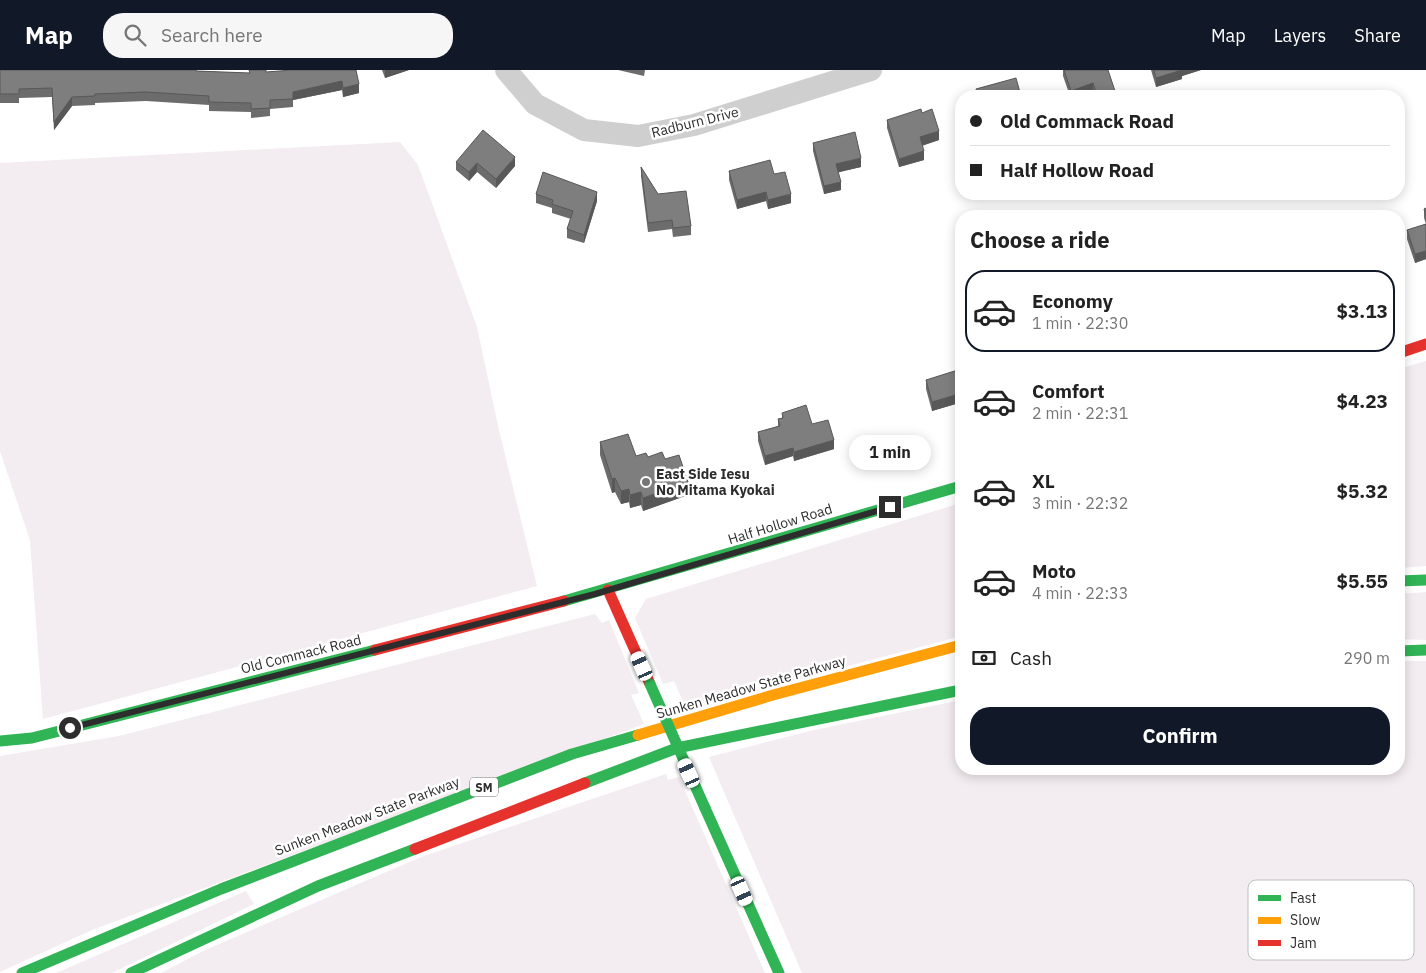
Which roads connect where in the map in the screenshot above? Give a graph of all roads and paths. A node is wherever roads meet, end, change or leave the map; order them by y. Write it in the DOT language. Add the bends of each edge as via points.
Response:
graph roads {
  1 [pos="506,70"];
  2 [pos="872,70"];
  3 [pos="1426,344"];
  4 [pos="1405,351"];
  5 [pos="955,488"];
  6 [pos="1426,580"];
  7 [pos="1405,581"];
  8 [pos="608,590"];
  9 [pos="955,647"];
  10 [pos="1426,650"];
  11 [pos="1405,651"];
  12 [pos="955,691"];
  13 [pos="0,741"];
  14 [pos="22,973"];
  15 [pos="130,973"];
  16 [pos="778,973"];
  1 -- 2 [label="street, Radburn Drive" via="535,104 584,130 638,136 694,125"];
  3 -- 4 [label="main road"];
  5 -- 8 [label="main road, Half Hollow Road"];
  6 -- 7 [label="main road"];
  8 -- 13 [label="main road, Old Commack Road" via="32,738"];
  8 -- 16 [label="main road, bridge"];
  9 -- 14 [label="main road, Sunken Meadow State Parkway / SM" via="773,695 572,754 221,889"];
  10 -- 11 [label="main road"];
  12 -- 15 [label="main road, SM" via="677,748 318,886"];
}
